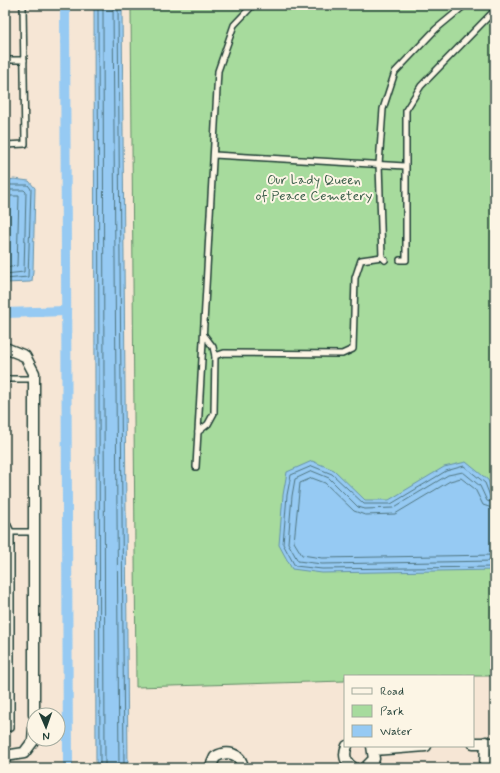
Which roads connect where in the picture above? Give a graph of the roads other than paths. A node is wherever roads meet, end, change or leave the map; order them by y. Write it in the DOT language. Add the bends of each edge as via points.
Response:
graph roads {
  1 [pos="23,5"];
  2 [pos="253,5"];
  3 [pos="465,5"];
  4 [pos="495,7"];
  5 [pos="5,60"];
  6 [pos="24,60"];
  7 [pos="5,145"];
  8 [pos="214,155"];
  9 [pos="380,164"];
  10 [pos="405,166"];
  11 [pos="400,260"];
  12 [pos="204,335"];
  13 [pos="5,348"];
  14 [pos="215,356"];
  15 [pos="5,379"];
  16 [pos="34,379"];
  17 [pos="198,432"];
  18 [pos="196,467"];
  19 [pos="5,520"];
  20 [pos="11,532"];
  21 [pos="34,532"];
  22 [pos="34,707"];
  23 [pos="5,728"];
  24 [pos="474,743"];
  25 [pos="491,743"];
  26 [pos="28,747"];
  27 [pos="347,747"];
  28 [pos="400,747"];
  29 [pos="373,748"];
  30 [pos="5,756"];
  31 [pos="210,768"];
  32 [pos="243,768"];
  33 [pos="354,768"];
  34 [pos="365,768"];
  35 [pos="485,768"];
  1 -- 6 [label="lane"];
  2 -- 8 [label="lane" via="234,25 218,71"];
  3 -- 9 [label="lane" via="436,29 394,72 383,109"];
  4 -- 10 [label="lane" via="420,86 406,110"];
  5 -- 6 [label="lane"];
  6 -- 7 [label="lane" via="25,144"];
  8 -- 9 [label="lane"];
  8 -- 12 [label="lane"];
  9 -- 10 [label="lane"];
  9 -- 14 [label="lane" via="384,258 361,260 355,278 353,349 342,354 224,353"];
  10 -- 11 [label="lane" via="406,260"];
  12 -- 14 [label="lane" via="213,347"];
  12 -- 17 [label="lane"];
  13 -- 16 [label="street" via="25,356 34,373"];
  14 -- 17 [label="lane" via="214,412 208,424"];
  15 -- 16 [label="lane"];
  16 -- 21 [label="street"];
  17 -- 18 [label="lane"];
  19 -- 20 [label="lane"];
  20 -- 21 [label="lane"];
  20 -- 23 [label="lane" via="11,728"];
  21 -- 22 [label="street"];
  24 -- 25 [label="street"];
  25 -- 35 [label="street"];
  26 -- 30 [label="street" via="24,752"];
  27 -- 33 [label="street" via="345,759"];
  28 -- 29 [label="street"];
  29 -- 34 [label="street" via="374,759"];
  31 -- 32 [label="street" via="216,757 226,753 237,756"];
}
